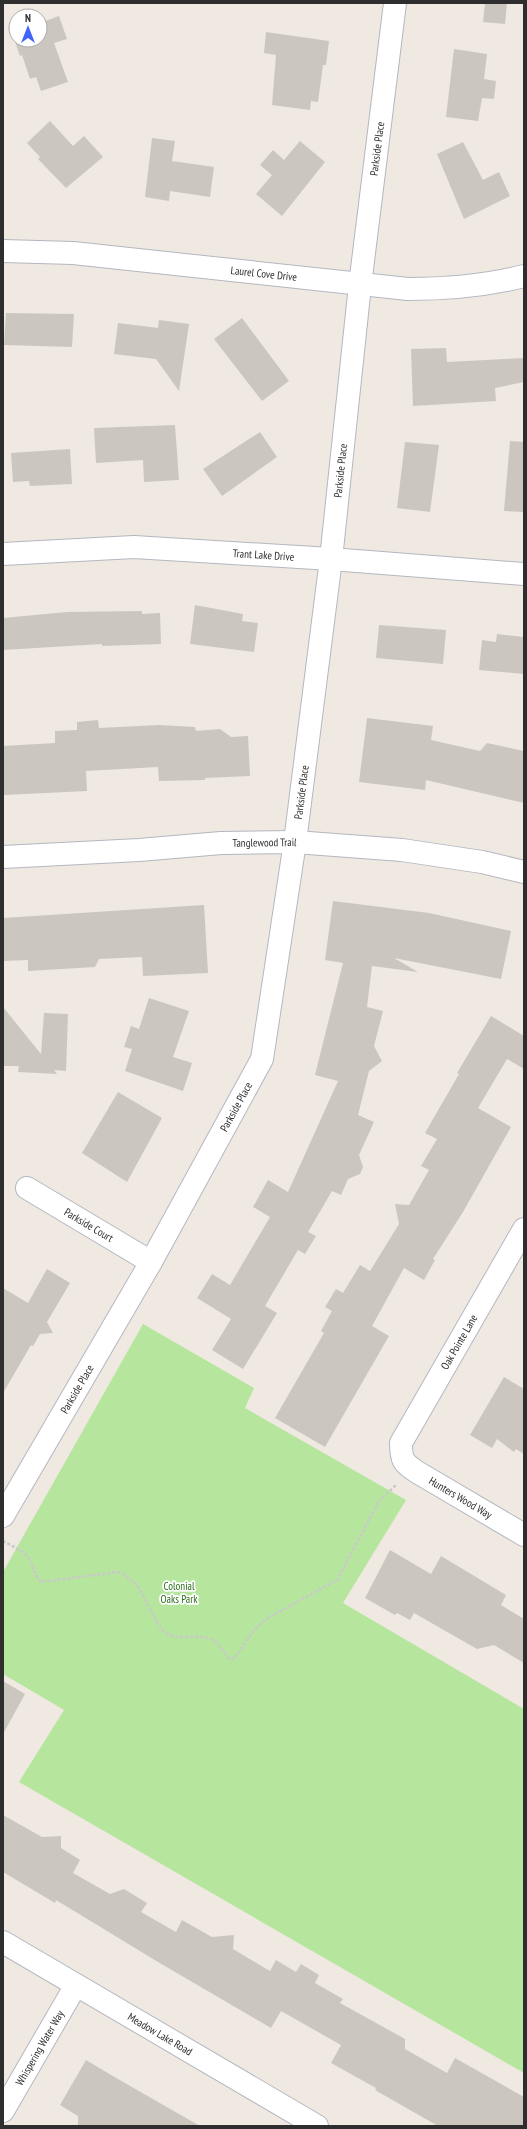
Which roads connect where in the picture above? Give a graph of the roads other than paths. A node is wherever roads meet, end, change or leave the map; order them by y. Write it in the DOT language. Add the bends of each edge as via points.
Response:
graph roads {
  1 [pos="395,3"];
  2 [pos="3,251"];
  3 [pos="524,276"];
  4 [pos="360,285"];
  5 [pos="3,554"];
  6 [pos="331,559"];
  7 [pos="524,574"];
  8 [pos="295,842"];
  9 [pos="3,857"];
  10 [pos="524,872"];
  11 [pos="27,1188"];
  12 [pos="524,1229"];
  13 [pos="151,1262"];
  14 [pos="401,1457"];
  15 [pos="3,1516"];
  16 [pos="524,1535"];
  17 [pos="3,1942"];
  18 [pos="76,1985"];
  19 [pos="3,2111"];
  20 [pos="317,2126"];
  1 -- 4 [label="street, Parkside Place"];
  2 -- 4 [label="street, Laurel Cove Drive" via="73,253"];
  3 -- 4 [label="street, Laurel Cove Drive" via="493,284 445,289"];
  4 -- 6 [label="street, Parkside Place"];
  5 -- 6 [label="street, Trant Lake Drive" via="134,547"];
  6 -- 7 [label="street, Trant Lake Drive"];
  6 -- 8 [label="street, Parkside Place"];
  8 -- 9 [label="street, Tanglewood Trail"];
  8 -- 10 [label="street, Tanglewood Trail" via="402,850 482,862"];
  8 -- 13 [label="street, Parkside Place" via="262,1059"];
  11 -- 13 [label="street, Parkside Court"];
  12 -- 14 [label="street, Oak Pointe Lane" via="402,1443"];
  13 -- 15 [label="street, Parkside Place"];
  14 -- 16 [label="street, Hunters Wood Way" via="406,1465 417,1472"];
  17 -- 18 [label="street, Meadow Lake Road"];
  18 -- 19 [label="street, Whispering Water Way"];
  18 -- 20 [label="street, Meadow Lake Road"];
}
